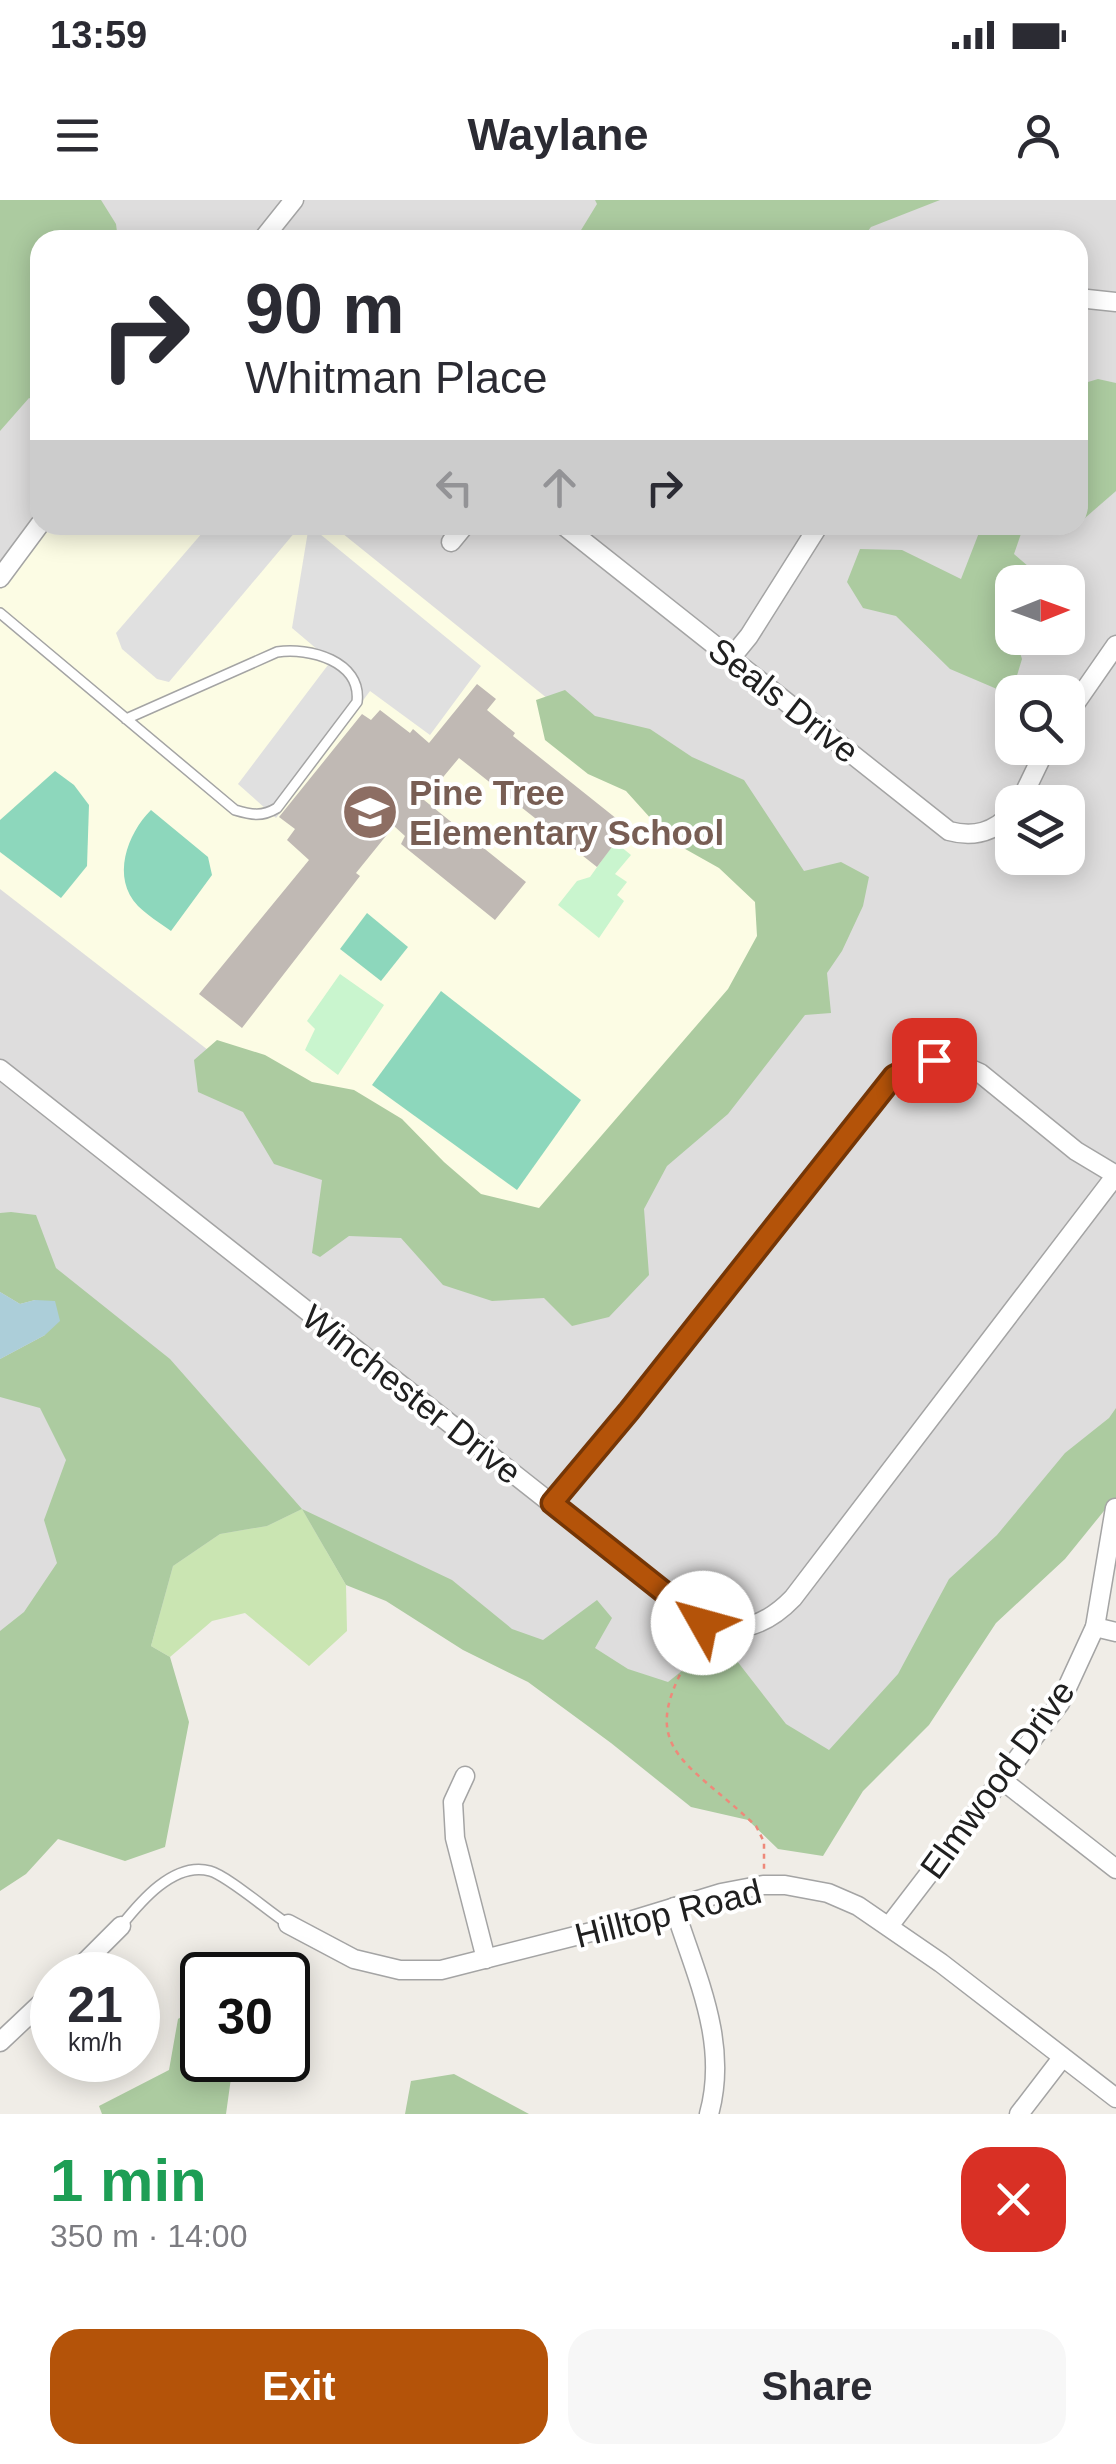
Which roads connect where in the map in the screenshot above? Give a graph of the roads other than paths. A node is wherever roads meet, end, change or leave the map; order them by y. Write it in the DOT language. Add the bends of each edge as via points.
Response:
graph roads {
  1 [pos="294,200"];
  2 [pos="270,230"];
  3 [pos="1088,299"];
  4 [pos="1116,302"];
  5 [pos="32,535"];
  6 [pos="457,535"];
  7 [pos="575,535"];
  8 [pos="814,535"];
  9 [pos="451,542"];
  10 [pos="0,578"];
  11 [pos="0,613"];
  12 [pos="1116,644"];
  13 [pos="731,658"];
  14 [pos="1085,689"];
  15 [pos="126,718"];
  16 [pos="995,825"];
  17 [pos="0,1068"];
  18 [pos="1116,1175"];
  19 [pos="552,1503"];
  20 [pos="1115,1508"];
  21 [pos="1096,1627"];
  22 [pos="1116,1632"];
  23 [pos="465,1776"];
  24 [pos="1002,1780"];
  25 [pos="1116,1869"];
  26 [pos="674,1907"];
  27 [pos="288,1924"];
  28 [pos="121,1926"];
  29 [pos="889,1926"];
  30 [pos="95,1952"];
  31 [pos="486,1959"];
  32 [pos="30,2013"];
  33 [pos="0,2042"];
  34 [pos="1062,2058"];
  35 [pos="1116,2098"];
  36 [pos="708,2114"];
  37 [pos="1019,2114"];
  1 -- 2 [label="street"];
  3 -- 4 [label="street"];
  5 -- 10 [label="street"];
  6 -- 9 [label="street"];
  7 -- 13 [label="street, Seals Drive"];
  8 -- 13 [label="street"];
  11 -- 15 [label="lane"];
  12 -- 14 [label="street"];
  13 -- 16 [label="street, Seals Drive" via="949,831 982,834"];
  15 -- 15 [label="lane" via="236,810 253,816 276,808 357,702 358,690 328,657 293,650"];
  17 -- 19 [label="street, Winchester Drive"];
  18 -- 19 [label="street" via="980,1073 934,1060 894,1076"];
  18 -- 19 [label="street, Winchester Drive" via="794,1598 766,1622 710,1626"];
  20 -- 21 [label="street, Elmwood Drive"];
  21 -- 22 [label="street"];
  21 -- 24 [label="street, Elmwood Drive" via="1060,1703"];
  23 -- 31 [label="street" via="453,1802 455,1838"];
  24 -- 25 [label="street"];
  24 -- 29 [label="street, Elmwood Drive"];
  26 -- 29 [label="street, Hilltop Road" via="785,1886 828,1893"];
  26 -- 31 [label="street, Hilltop Road"];
  26 -- 36 [label="street" via="715,2033"];
  27 -- 28 [label="lane" via="205,1869 154,1889"];
  27 -- 31 [label="street, Hilltop Road" via="354,1959 400,1970 440,1970"];
  28 -- 30 [label="street"];
  29 -- 34 [label="street, Hilltop Road"];
  32 -- 33 [label="street"];
  34 -- 35 [label="street, Hilltop Road"];
  34 -- 37 [label="street"];
}
